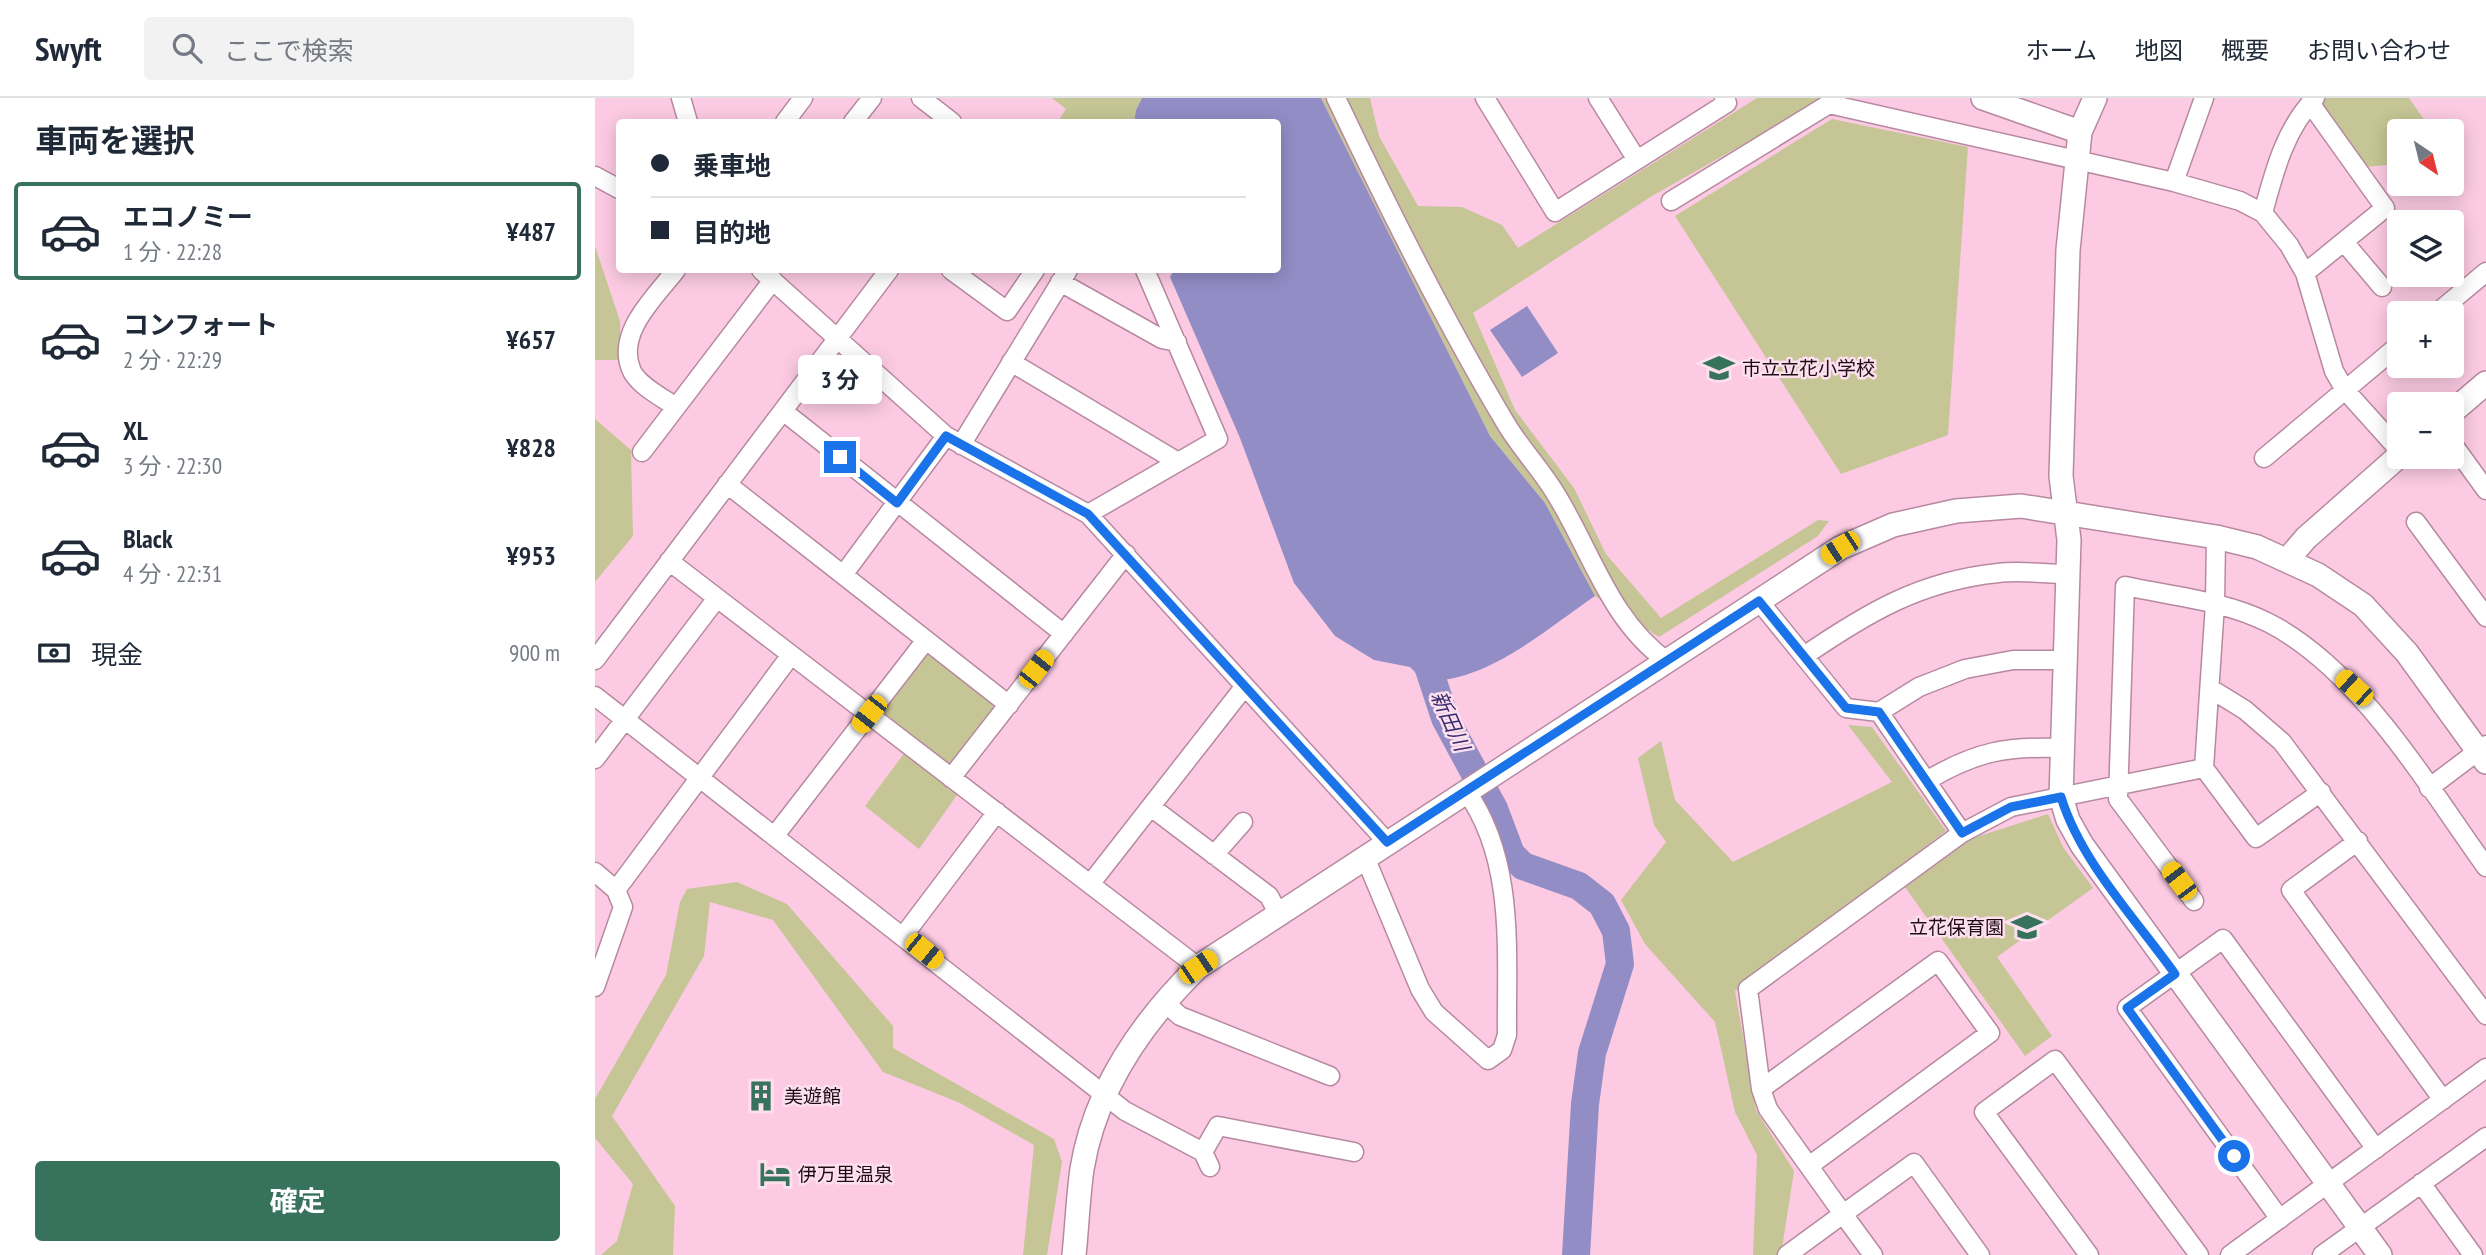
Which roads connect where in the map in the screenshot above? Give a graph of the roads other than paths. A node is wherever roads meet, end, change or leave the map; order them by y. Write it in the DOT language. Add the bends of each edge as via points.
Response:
graph roads {
  1 [pos="681,98"];
  2 [pos="803,98"];
  3 [pos="872,98"];
  4 [pos="921,98"];
  5 [pos="1336,98"];
  6 [pos="1485,98"];
  7 [pos="1598,98"];
  8 [pos="1724,98"];
  9 [pos="1983,98"];
  10 [pos="2095,98"];
  11 [pos="2204,98"];
  12 [pos="2313,100"];
  13 [pos="687,119"];
  14 [pos="787,119"];
  15 [pos="855,119"];
  16 [pos="948,119"];
  17 [pos="2080,132"];
  18 [pos="1637,160"];
  19 [pos="2076,162"];
  20 [pos="595,176"];
  21 [pos="2173,182"];
  22 [pos="616,187"];
  23 [pos="1671,201"];
  24 [pos="2263,213"];
  25 [pos="2344,242"];
  26 [pos="2486,272"];
  27 [pos="674,273"];
  28 [pos="887,273"];
  29 [pos="955,273"];
  30 [pos="1033,273"];
  31 [pos="1146,273"];
  32 [pos="2305,273"];
  33 [pos="767,275"];
  34 [pos="1064,276"];
  35 [pos="2382,286"];
  36 [pos="2451,301"];
  37 [pos="837,338"];
  38 [pos="1177,342"];
  39 [pos="2387,355"];
  40 [pos="1011,362"];
  41 [pos="2486,383"];
  42 [pos="2345,390"];
  43 [pos="2464,402"];
  44 [pos="676,407"];
  45 [pos="783,411"];
  46 [pos="2387,437"];
  47 [pos="953,441"];
  48 [pos="642,452"];
  49 [pos="2264,458"];
  50 [pos="2464,460"];
  51 [pos="1178,462"];
  52 [pos="2387,467"];
  53 [pos="727,484"];
  54 [pos="2486,491"];
  55 [pos="897,503"];
  56 [pos="2066,513"];
  57 [pos="1088,514"];
  58 [pos="2416,522"];
  59 [pos="2216,537"];
  60 [pos="1126,554"];
  61 [pos="2288,559"];
  62 [pos="669,561"];
  63 [pos="2068,574"];
  64 [pos="843,575"];
  65 [pos="717,598"];
  66 [pos="1759,601"];
  67 [pos="2215,604"];
  68 [pos="2486,617"];
  69 [pos="1064,634"];
  70 [pos="926,640"];
  71 [pos="791,655"];
  72 [pos="1804,656"];
  73 [pos="595,660"];
  74 [pos="2066,660"];
  75 [pos="1668,662"];
  76 [pos="1245,685"];
  77 [pos="2211,689"];
  78 [pos="595,696"];
  79 [pos="1009,705"];
  80 [pos="1879,712"];
  81 [pos="869,714"];
  82 [pos="625,719"];
  83 [pos="2063,748"];
  84 [pos="2483,752"];
  85 [pos="595,759"];
  86 [pos="2204,768"];
  87 [pos="700,776"];
  88 [pos="951,778"];
  89 [pos="1928,780"];
  90 [pos="2116,786"];
  91 [pos="2429,788"];
  92 [pos="1467,791"];
  93 [pos="2321,793"];
  94 [pos="2061,797"];
  95 [pos="1151,807"];
  96 [pos="997,812"];
  97 [pos="1243,822"];
  98 [pos="1962,833"];
  99 [pos="776,834"];
  100 [pos="2358,841"];
  101 [pos="1387,842"];
  102 [pos="1214,855"];
  103 [pos="1366,857"];
  104 [pos="2486,867"];
  105 [pos="595,872"];
  106 [pos="1091,883"];
  107 [pos="616,890"];
  108 [pos="2194,901"];
  109 [pos="1278,913"];
  110 [pos="904,935"];
  111 [pos="1198,967"];
  112 [pos="2175,974"];
  113 [pos="595,988"];
  114 [pos="1163,1001"];
  115 [pos="2486,1015"];
  116 [pos="1330,1076"];
  117 [pos="2483,1077"];
  118 [pos="1761,1089"];
  119 [pos="1104,1095"];
  120 [pos="2443,1100"];
  121 [pos="2486,1137"];
  122 [pos="2376,1149"];
  123 [pos="1354,1152"];
  124 [pos="1809,1166"];
  125 [pos="2421,1183"];
  126 [pos="2328,1184"];
  127 [pos="1843,1214"];
  128 [pos="2280,1219"];
  129 [pos="2360,1227"];
  130 [pos="1074,1255"];
  131 [pos="1787,1255"];
  132 [pos="1873,1255"];
  133 [pos="1980,1255"];
  134 [pos="2089,1255"];
  135 [pos="2199,1255"];
  136 [pos="2230,1255"];
  137 [pos="2322,1255"];
  138 [pos="2380,1255"];
  139 [pos="2473,1255"];
  1 -- 13 [label="street"];
  2 -- 14 [label="street"];
  3 -- 15 [label="street"];
  4 -- 16 [label="street"];
  5 -- 75 [label="street" via="1377,186 1506,424 1557,496 1604,589 1647,647"];
  6 -- 18 [label="street" via="1555,212"];
  7 -- 18 [label="street"];
  8 -- 18 [label="street" via="1727,103"];
  9 -- 17 [label="street"];
  10 -- 17 [label="street"];
  11 -- 21 [label="street"];
  12 -- 24 [label="street" via="2293,127"];
  12 -- 25 [label="street" via="2385,208"];
  17 -- 19 [label="street"];
  19 -- 21 [label="street"];
  19 -- 23 [label="street" via="1829,104"];
  19 -- 56 [label="street" via="2068,250 2061,476"];
  20 -- 22 [label="street"];
  21 -- 24 [label="street" via="2240,201"];
  24 -- 32 [label="street"];
  25 -- 32 [label="street"];
  25 -- 35 [label="street"];
  26 -- 36 [label="street"];
  27 -- 44 [label="street" via="633,326 628,349 636,376"];
  28 -- 37 [label="street"];
  29 -- 30 [label="street" via="1007,311"];
  31 -- 38 [label="street"];
  32 -- 42 [label="street" via="2334,370"];
  33 -- 37 [label="street"];
  33 -- 44 [label="street"];
  34 -- 38 [label="street" via="1162,339"];
  34 -- 40 [label="street"];
  37 -- 45 [label="street"];
  37 -- 47 [label="street"];
  38 -- 51 [label="street" via="1218,439"];
  39 -- 42 [label="street"];
  40 -- 47 [label="street"];
  40 -- 51 [label="street"];
  41 -- 43 [label="street"];
  42 -- 46 [label="street"];
  42 -- 49 [label="street"];
  44 -- 48 [label="street"];
  45 -- 53 [label="street"];
  45 -- 55 [label="street"];
  47 -- 55 [label="street"];
  47 -- 57 [label="street"];
  50 -- 54 [label="street"];
  51 -- 57 [label="street"];
  52 -- 61 [label="street"];
  53 -- 62 [label="street"];
  53 -- 64 [label="street"];
  55 -- 64 [label="street"];
  55 -- 69 [label="street"];
  56 -- 59 [label="street"];
  56 -- 63 [label="street"];
  56 -- 66 [label="street" via="2021,506 1956,511 1893,525 1840,548"];
  57 -- 60 [label="street"];
  58 -- 68 [label="street"];
  59 -- 61 [label="street"];
  59 -- 67 [label="street"];
  60 -- 69 [label="street"];
  60 -- 76 [label="street"];
  61 -- 84 [label="street" via="2363,605 2407,653"];
  62 -- 65 [label="street"];
  62 -- 73 [label="street"];
  63 -- 72 [label="street" via="2000,573 1932,585 1869,612"];
  63 -- 74 [label="street"];
  64 -- 70 [label="street"];
  65 -- 71 [label="street"];
  65 -- 82 [label="street"];
  66 -- 72 [label="street"];
  66 -- 75 [label="street"];
  67 -- 77 [label="street"];
  67 -- 90 [label="street" via="2125,586"];
  67 -- 91 [label="street" via="2268,623 2315,652 2354,688"];
  69 -- 79 [label="street"];
  70 -- 79 [label="street"];
  70 -- 81 [label="street"];
  71 -- 81 [label="street"];
  71 -- 87 [label="street"];
  72 -- 80 [label="street" via="1846,708"];
  74 -- 80 [label="street" via="2013,660 1965,669 1919,687"];
  74 -- 83 [label="street"];
  75 -- 92 [label="street"];
  76 -- 95 [label="street"];
  76 -- 101 [label="street"];
  77 -- 86 [label="street"];
  77 -- 93 [label="street" via="2245,710 2282,742"];
  78 -- 82 [label="street"];
  79 -- 88 [label="street"];
  80 -- 89 [label="street"];
  81 -- 88 [label="street"];
  81 -- 99 [label="street"];
  82 -- 85 [label="street"];
  82 -- 87 [label="street"];
  83 -- 89 [label="street" via="1988,751"];
  83 -- 94 [label="street"];
  84 -- 91 [label="street"];
  86 -- 90 [label="street"];
  86 -- 93 [label="street" via="2256,838"];
  87 -- 99 [label="street"];
  87 -- 107 [label="street"];
  88 -- 96 [label="street"];
  89 -- 98 [label="street"];
  90 -- 94 [label="street"];
  90 -- 108 [label="street" via="2118,799"];
  91 -- 104 [label="street"];
  92 -- 101 [label="street"];
  92 -- 103 [label="street" via="1483,815 1504,890 1507,1035 1502,1050 1488,1060 1434,1012 1420,989"];
  93 -- 100 [label="street"];
  94 -- 98 [label="street" via="2011,807"];
  94 -- 112 [label="street" via="2082,845"];
  95 -- 102 [label="street"];
  95 -- 106 [label="street"];
  96 -- 106 [label="street"];
  96 -- 110 [label="street"];
  97 -- 102 [label="street"];
  98 -- 118 [label="street" via="1748,989"];
  99 -- 110 [label="street"];
  100 -- 115 [label="street"];
  100 -- 120 [label="street" via="2291,890"];
  101 -- 103 [label="street"];
  102 -- 109 [label="street" via="1269,897"];
  103 -- 109 [label="street"];
  105 -- 107 [label="street"];
  106 -- 111 [label="street"];
  107 -- 113 [label="street" via="623,907"];
  109 -- 111 [label="street"];
  110 -- 119 [label="street"];
  111 -- 114 [label="street"];
  112 -- 122 [label="street" via="2223,939"];
  112 -- 126 [label="street"];
  112 -- 128 [label="street" via="2127,1008"];
  114 -- 116 [label="street" via="1180,1016"];
  114 -- 119 [label="street"];
  117 -- 120 [label="street"];
  118 -- 124 [label="street" via="1768,1109"];
  118 -- 124 [label="street" via="1938,961 1990,1033"];
  119 -- 123 [label="street" via="1206,1159 1218,1126"];
  119 -- 130 [label="street" via="1083,1167"];
  120 -- 122 [label="street"];
  121 -- 125 [label="street"];
  122 -- 126 [label="street"];
  124 -- 127 [label="street"];
  125 -- 129 [label="street"];
  125 -- 139 [label="street"];
  126 -- 128 [label="street"];
  126 -- 129 [label="street"];
  127 -- 131 [label="street"];
  127 -- 132 [label="street"];
  127 -- 133 [label="street" via="1913,1163"];
  128 -- 136 [label="street"];
  129 -- 137 [label="street"];
  129 -- 138 [label="street"];
  134 -- 135 [label="street" via="1984,1112 2055,1060"];
}
